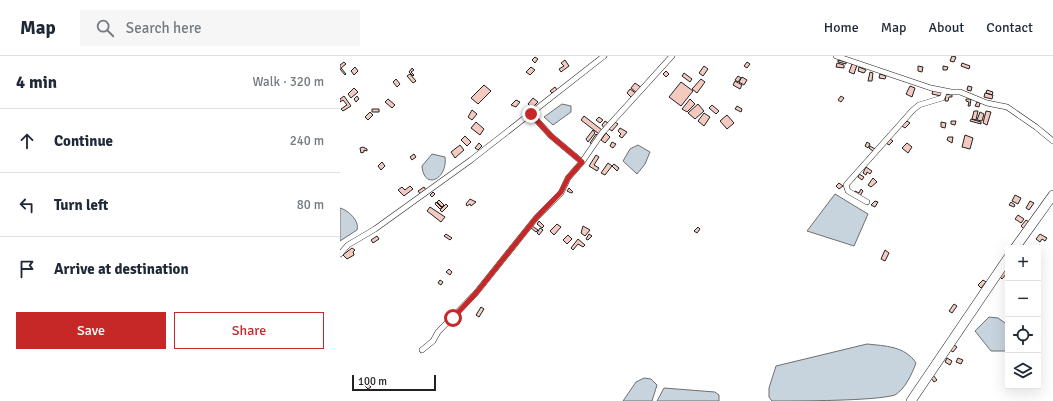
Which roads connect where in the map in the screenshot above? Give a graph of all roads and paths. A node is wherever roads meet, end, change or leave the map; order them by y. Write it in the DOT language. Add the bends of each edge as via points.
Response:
graph roads {
  1 [pos="604,56"];
  2 [pos="672,56"];
  3 [pos="836,56"];
  4 [pos="945,91"];
  5 [pos="531,114"];
  6 [pos="1053,141"];
  7 [pos="582,162"];
  8 [pos="1053,196"];
  9 [pos="867,202"];
  10 [pos="1017,245"];
  11 [pos="340,254"];
  12 [pos="1005,262"];
  13 [pos="422,350"];
  14 [pos="911,401"];
  1 -- 5 [label="street"];
  2 -- 7 [label="street" via="638,96 615,117"];
  3 -- 4 [label="street"];
  4 -- 6 [label="street" via="960,92 987,103 1007,107"];
  4 -- 9 [label="street" via="942,98 919,105 912,111 846,185 848,191"];
  5 -- 7 [label="street" via="551,136"];
  5 -- 11 [label="street" via="375,229 348,245"];
  7 -- 13 [label="street" via="568,178 561,192 526,229 476,293"];
  8 -- 10 [label="highway"];
  12 -- 14 [label="highway"];
}
